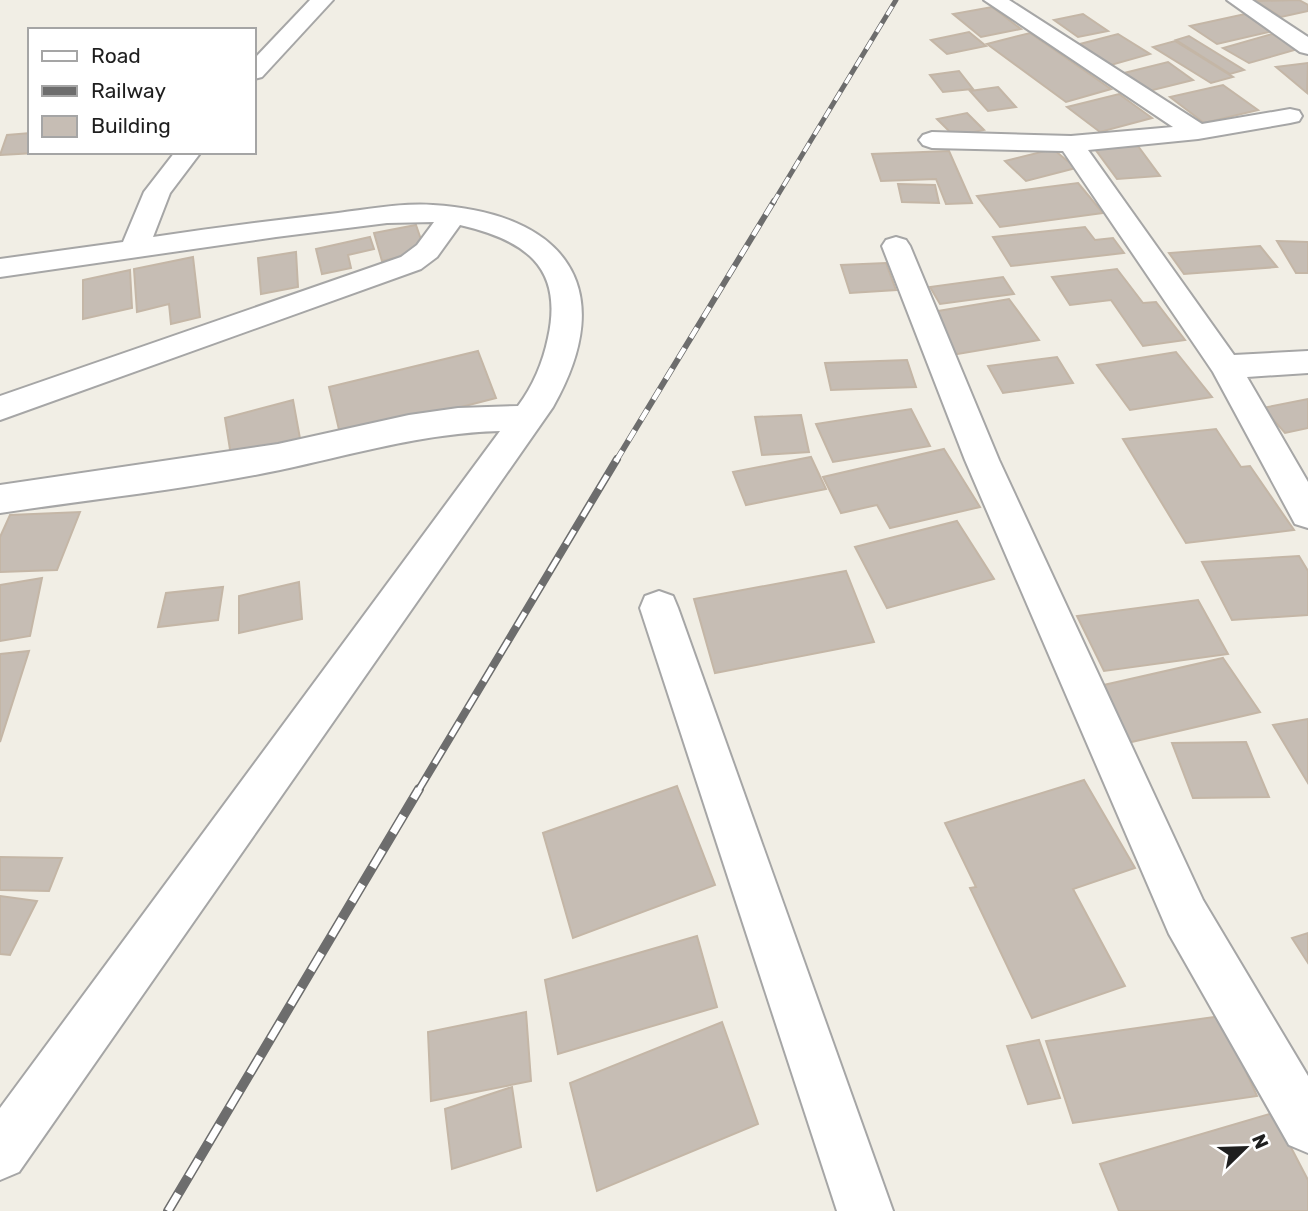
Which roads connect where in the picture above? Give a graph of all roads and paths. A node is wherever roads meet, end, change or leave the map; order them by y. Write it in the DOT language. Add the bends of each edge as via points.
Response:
graph roads {
  1 [pos="322,0"];
  2 [pos="995,0"];
  3 [pos="1238,0"];
  4 [pos="1308,47"];
  5 [pos="256,70"];
  6 [pos="1299,113"];
  7 [pos="1198,132"];
  8 [pos="1308,136"];
  9 [pos="932,139"];
  10 [pos="1071,144"];
  11 [pos="186,154"];
  12 [pos="452,217"];
  13 [pos="896,246"];
  14 [pos="134,249"];
  15 [pos="0,268"];
  16 [pos="1308,362"];
  17 [pos="1226,367"];
  18 [pos="0,408"];
  19 [pos="527,418"];
  20 [pos="0,499"];
  21 [pos="1308,514"];
  22 [pos="659,608"];
  23 [pos="1308,1126"];
  24 [pos="0,1153"];
  25 [pos="865,1211"];
  1 -- 5 [label="street"];
  2 -- 7 [label="street"];
  3 -- 4 [label="street"];
  6 -- 7 [label="street"];
  6 -- 8 [label="street"];
  7 -- 10 [label="street"];
  9 -- 10 [label="street"];
  10 -- 17 [label="street"];
  11 -- 14 [label="street" via="157,192"];
  12 -- 14 [label="street" via="425,212"];
  12 -- 18 [label="street" via="427,251 411,263"];
  12 -- 19 [label="street" via="481,221 533,241 551,257 564,278 568,314 561,355"];
  13 -- 23 [label="street" via="982,460 1186,917"];
  14 -- 15 [label="street"];
  16 -- 17 [label="street"];
  17 -- 21 [label="street"];
  19 -- 20 [label="street" via="422,425 278,457"];
  19 -- 24 [label="street"];
  22 -- 25 [label="street"];
}
